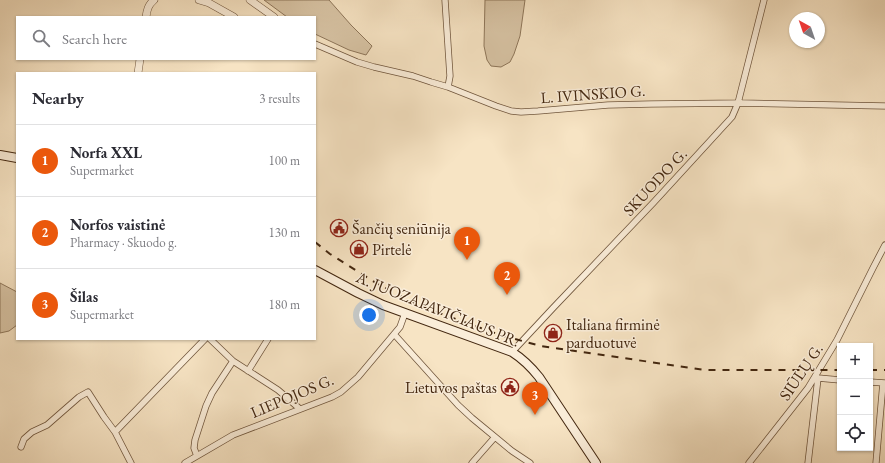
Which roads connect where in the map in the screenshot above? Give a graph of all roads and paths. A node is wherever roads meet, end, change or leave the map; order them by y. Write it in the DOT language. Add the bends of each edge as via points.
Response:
graph roads {
  1 [pos="154,0"];
  2 [pos="199,0"];
  3 [pos="250,0"];
  4 [pos="445,0"];
  5 [pos="764,0"];
  6 [pos="146,16"];
  7 [pos="232,16"];
  8 [pos="273,16"];
  9 [pos="316,44"];
  10 [pos="140,60"];
  11 [pos="138,72"];
  12 [pos="448,87"];
  13 [pos="738,103"];
  14 [pos="885,106"];
  15 [pos="0,155"];
  16 [pos="16,158"];
  17 [pos="885,245"];
  18 [pos="316,271"];
  19 [pos="405,313"];
  20 [pos="394,334"];
  21 [pos="204,340"];
  22 [pos="211,340"];
  23 [pos="267,340"];
  24 [pos="512,352"];
  25 [pos="233,361"];
  26 [pos="248,371"];
  27 [pos="817,378"];
  28 [pos="837,380"];
  29 [pos="873,382"];
  30 [pos="884,383"];
  31 [pos="300,409"];
  32 [pos="115,432"];
  33 [pos="495,437"];
  34 [pos="21,447"];
  35 [pos="198,456"];
  36 [pos="131,463"];
  37 [pos="185,463"];
  38 [pos="472,463"];
  39 [pos="530,463"];
  40 [pos="596,463"];
  41 [pos="749,463"];
  42 [pos="808,463"];
  43 [pos="876,463"];
  1 -- 6 [label="street" via="147,9"];
  2 -- 7 [label="street"];
  3 -- 8 [label="street"];
  4 -- 12 [label="street" via="450,76"];
  5 -- 13 [label="street, SKUODO G."];
  9 -- 12 [label="street, L. IVINSKIO G." via="357,62"];
  10 -- 11 [label="street"];
  12 -- 13 [label="street, L. IVINSKIO G." via="496,106 521,112 608,105"];
  13 -- 14 [label="street, L. IVINSKIO G."];
  13 -- 24 [label="street, SKUODO G." via="724,127"];
  15 -- 16 [label="main road"];
  17 -- 27 [label="street, SIŪLŲ G."];
  18 -- 19 [label="main road, A. JUOZAPAVIČIAUS PR." via="368,298"];
  19 -- 20 [label="street, LIEPOJOS G." via="400,327"];
  19 -- 24 [label="main road, A. JUOZAPAVIČIAUS PR."];
  20 -- 31 [label="street, LIEPOJOS G." via="358,377 341,392"];
  20 -- 33 [label="street" via="458,405"];
  21 -- 32 [label="street"];
  22 -- 25 [label="street"];
  23 -- 26 [label="street"];
  24 -- 40 [label="main road, A. JUOZAPAVIČIAUS PR." via="530,365"];
  25 -- 26 [label="street"];
  25 -- 35 [label="street" via="206,406 195,440 194,448"];
  26 -- 31 [label="street" via="278,390"];
  27 -- 28 [label="street"];
  27 -- 41 [label="street, SIŪLŲ G."];
  27 -- 42 [label="street"];
  29 -- 30 [label="street"];
  30 -- 43 [label="street"];
  31 -- 35 [label="street, LIEPOJOS G." via="233,435"];
  32 -- 34 [label="street" via="88,392 46,425 32,432 24,439"];
  32 -- 36 [label="street"];
  33 -- 38 [label="street"];
  33 -- 39 [label="street"];
  35 -- 37 [label="street, LIEPOJOS G."];
}
